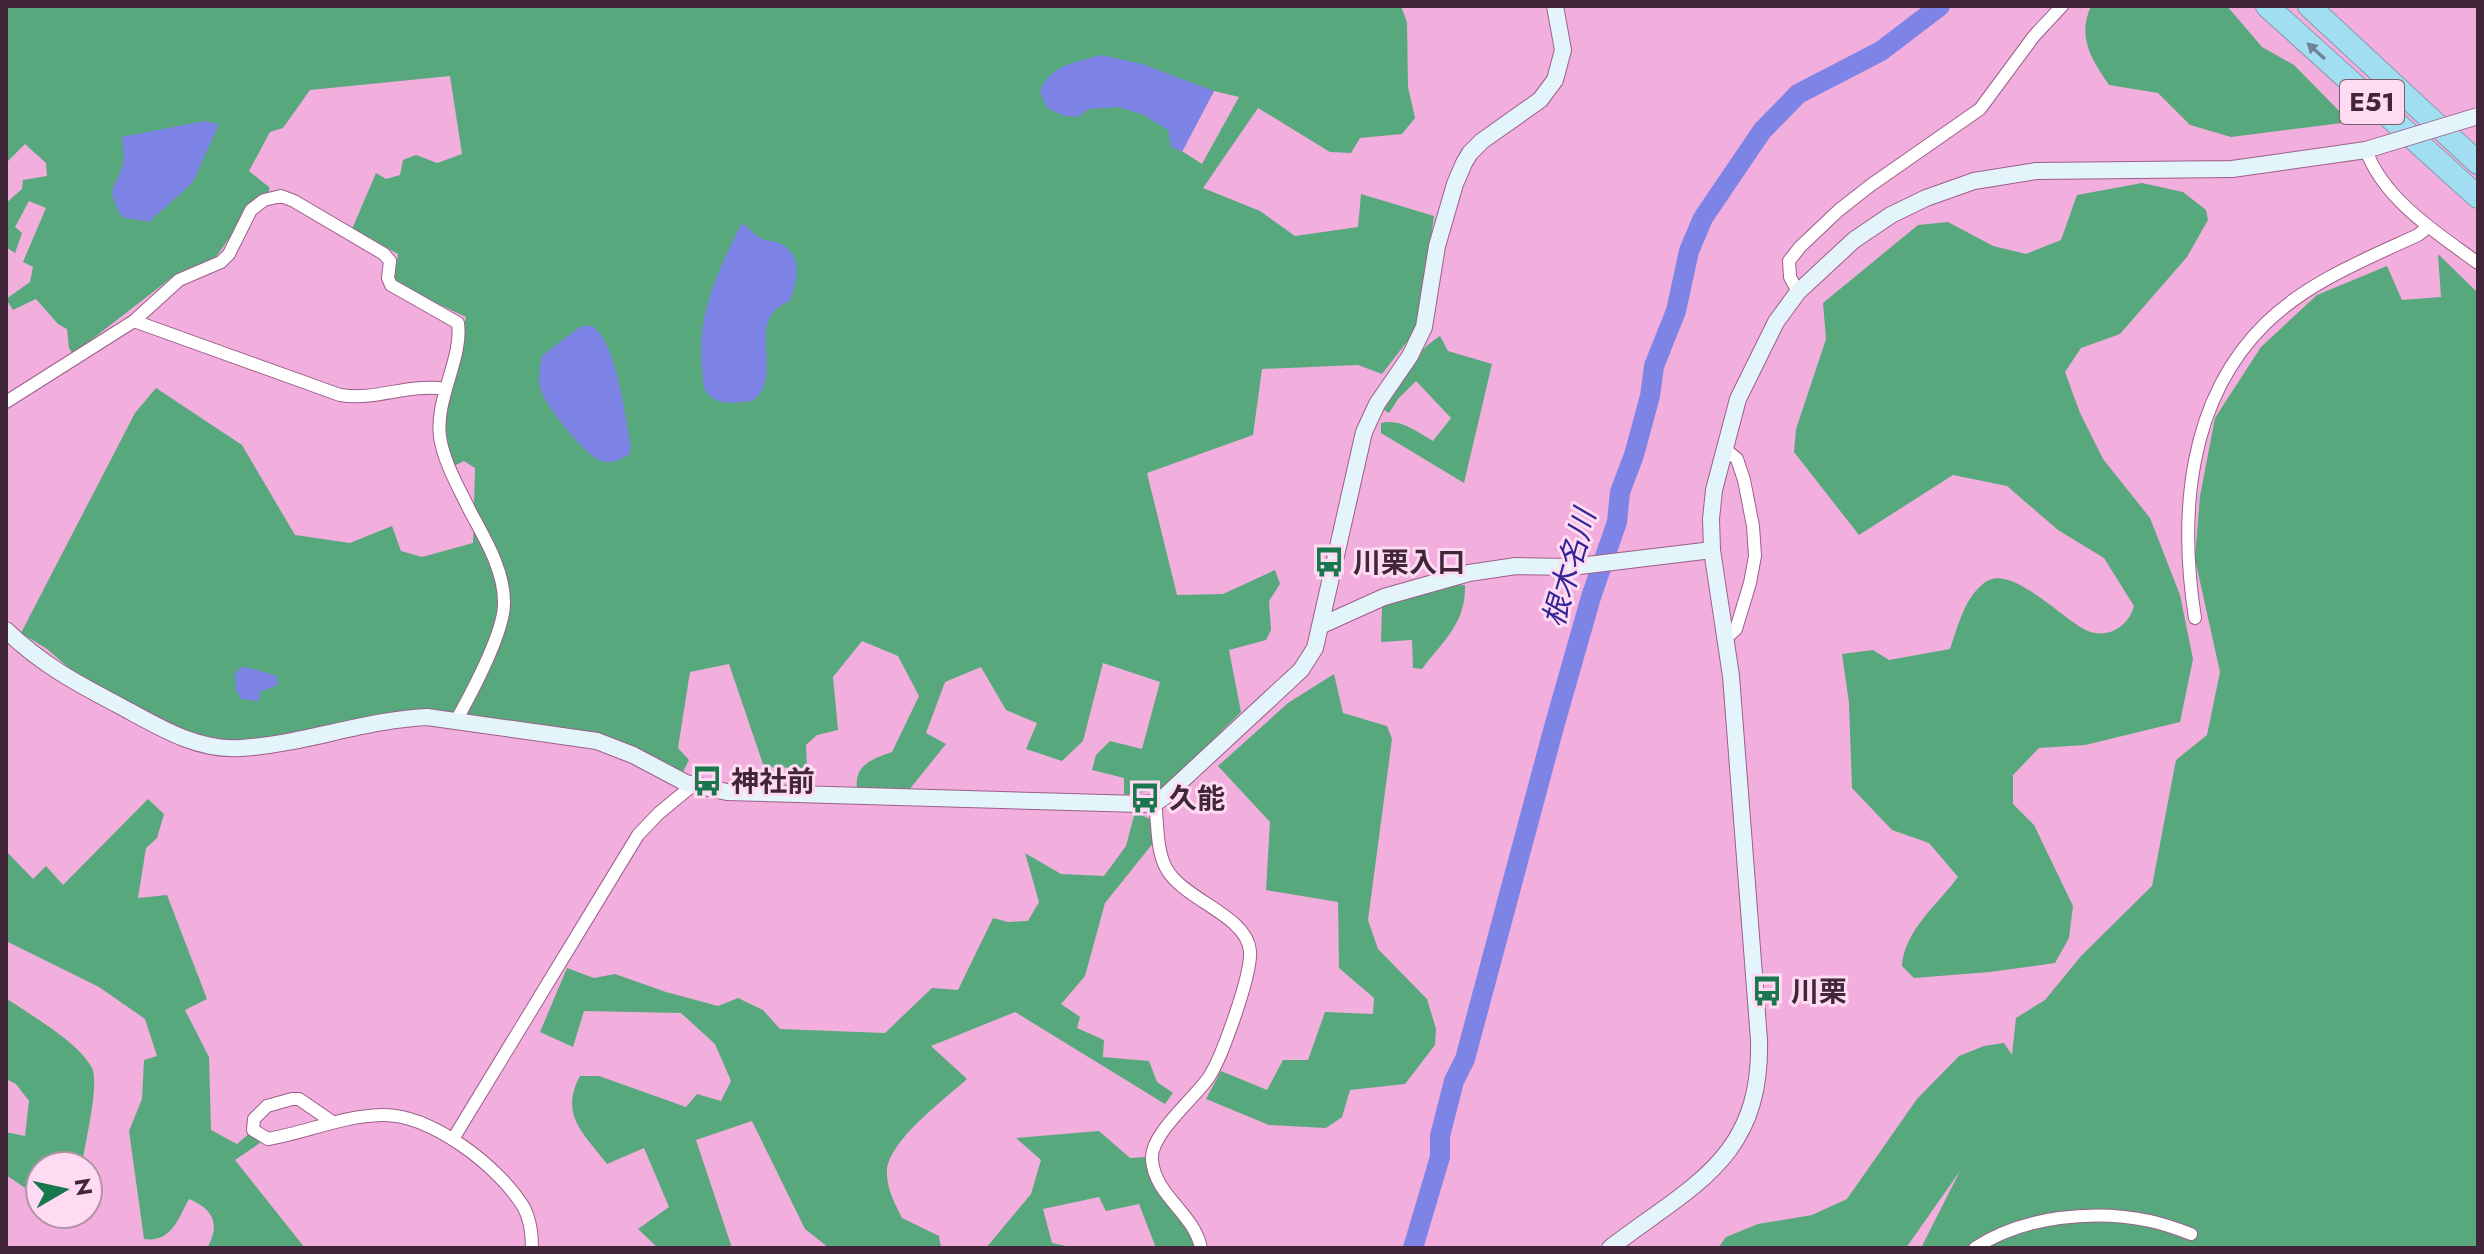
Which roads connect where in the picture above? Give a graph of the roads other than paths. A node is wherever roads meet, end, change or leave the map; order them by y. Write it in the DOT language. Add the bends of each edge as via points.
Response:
graph roads {
  1 [pos="1555,6"];
  2 [pos="2062,6"];
  3 [pos="2267,6"];
  4 [pos="2309,6"];
  5 [pos="2478,116"];
  6 [pos="2372,148"];
  7 [pos="2478,163"];
  8 [pos="2478,197"];
  9 [pos="2428,227"];
  10 [pos="2478,263"];
  11 [pos="1798,292"];
  12 [pos="134,321"];
  13 [pos="445,389"];
  14 [pos="6,402"];
  15 [pos="1725,449"];
  16 [pos="1712,550"];
  17 [pos="2195,618"];
  18 [pos="1322,625"];
  19 [pos="6,630"];
  20 [pos="1726,638"];
  21 [pos="456,721"];
  22 [pos="693,785"];
  23 [pos="1155,803"];
  24 [pos="331,1121"];
  25 [pos="453,1139"];
  26 [pos="2191,1234"];
  27 [pos="532,1248"];
  28 [pos="1201,1248"];
  29 [pos="1610,1248"];
  30 [pos="1975,1248"];
  1 -- 18 [label="street" via="1563,50 1555,80 1540,100 1470,153 1455,184 1437,246 1424,327 1364,432"];
  2 -- 11 [label="street" via="1980,109 1850,201 1792,255 1790,277"];
  8 -- 3 [label="highway, E51, one-way"];
  4 -- 7 [label="highway, E51"];
  5 -- 6 [label="street, bridge"];
  6 -- 9 [label="street" via="2386,186"];
  6 -- 11 [label="street" via="2232,169 2036,171 1974,181 1891,215 1854,240"];
  9 -- 10 [label="street"];
  9 -- 17 [label="street" via="2335,275 2278,313 2252,339 2216,394 2193,468 2187,568"];
  11 -- 15 [label="street" via="1754,362"];
  12 -- 13 [label="street" via="340,395"];
  12 -- 13 [label="street" via="179,280 221,262 251,210 281,196 384,254 390,261 391,285 458,323"];
  12 -- 14 [label="street"];
  13 -- 21 [label="street" via="442,447 496,563 504,601 477,685"];
  15 -- 16 [label="street" via="1714,490"];
  15 -- 20 [label="street" via="1737,459 1744,480 1755,556 1736,629"];
  16 -- 18 [label="street" via="1469,573 1384,597"];
  16 -- 20 [label="street"];
  18 -- 23 [label="street" via="1301,670"];
  19 -- 21 [label="street" via="58,674 197,744 239,749 401,718"];
  20 -- 29 [label="street" via="1759,1040 1756,1092 1746,1123 1718,1165"];
  21 -- 22 [label="street" via="597,741"];
  22 -- 23 [label="street" via="727,792"];
  22 -- 25 [label="street" via="638,835"];
  23 -- 28 [label="street" via="1167,869 1243,931 1250,949 1250,969 1217,1063 1152,1149 1158,1183 1192,1223"];
  24 -- 24 [label="street" via="268,1139 253,1130 254,1119 267,1106 292,1099"];
  24 -- 25 [label="street" via="384,1115 412,1119"];
  25 -- 27 [label="street" via="487,1165 522,1206"];
  26 -- 30 [label="street" via="2151,1221 2092,1216 2018,1228"];
}
